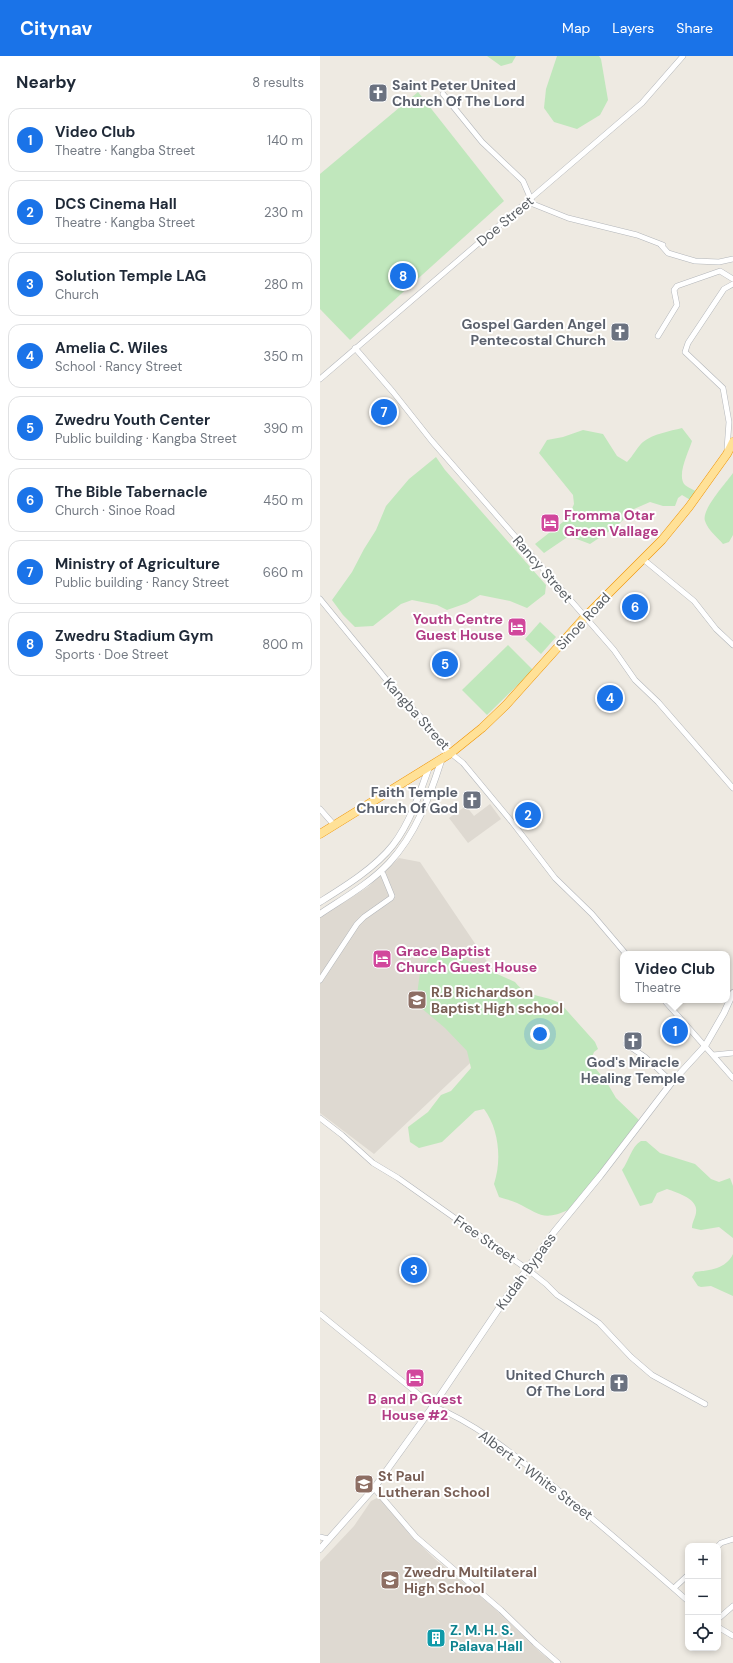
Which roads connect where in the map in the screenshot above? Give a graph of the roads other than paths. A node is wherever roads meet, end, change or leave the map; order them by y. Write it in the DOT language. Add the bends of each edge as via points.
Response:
graph roads {
  1 [pos="683,56"];
  2 [pos="443,94"];
  3 [pos="532,198"];
  4 [pos="733,259"];
  5 [pos="733,279"];
  6 [pos="733,284"];
  7 [pos="658,336"];
  8 [pos="355,348"];
  9 [pos="320,379"];
  10 [pos="733,442"];
  11 [pos="727,454"];
  12 [pos="643,559"];
  13 [pos="320,599"];
  14 [pos="585,617"];
  15 [pos="733,645"];
  16 [pos="451,753"];
  17 [pos="442,758"];
  18 [pos="428,767"];
  19 [pos="733,788"];
  20 [pos="320,809"];
  21 [pos="335,826"];
  22 [pos="320,834"];
  23 [pos="383,874"];
  24 [pos="320,902"];
  25 [pos="320,914"];
  26 [pos="623,951"];
  27 [pos="320,980"];
  28 [pos="667,1003"];
  29 [pos="728,1003"];
  30 [pos="626,1044"];
  31 [pos="705,1046"];
  32 [pos="733,1053"];
  33 [pos="713,1055"];
  34 [pos="733,1078"];
  35 [pos="672,1082"];
  36 [pos="320,1118"];
  37 [pos="527,1269"];
  38 [pos="320,1314"];
  39 [pos="706,1404"];
  40 [pos="433,1406"];
  41 [pos="374,1488"];
  42 [pos="320,1537"];
  43 [pos="328,1539"];
  44 [pos="733,1539"];
  45 [pos="721,1543"];
  46 [pos="320,1549"];
  47 [pos="685,1578"];
  48 [pos="674,1588"];
  49 [pos="685,1598"];
  50 [pos="733,1606"];
  51 [pos="721,1616"];
  52 [pos="721,1629"];
  53 [pos="733,1636"];
  54 [pos="558,1663"];
  1 -- 3 [label="street, Doe Street" via="642,103"];
  2 -- 3 [label="street" via="482,142 523,181"];
  3 -- 4 [label="street" via="533,204 568,218 637,235 662,245 668,253 695,261 719,262"];
  3 -- 8 [label="street, Doe Street"];
  5 -- 7 [label="street" via="720,271 677,286 674,290 677,305"];
  6 -- 11 [label="street" via="724,290 688,343 685,352 723,388 729,422"];
  8 -- 9 [label="street, Doe Street"];
  8 -- 14 [label="street, Rancy Street" via="429,438"];
  10 -- 11 [label="highway, Sinoe Road"];
  11 -- 12 [label="highway, Sinoe Road" via="679,521"];
  12 -- 14 [label="highway, Sinoe Road"];
  12 -- 15 [label="street" via="698,605 716,629"];
  13 -- 16 [label="street, Kangba Street" via="389,683 429,726 443,747"];
  14 -- 16 [label="highway, Sinoe Road" via="506,705"];
  14 -- 19 [label="street, Rancy Street" via="614,650 635,680 658,702"];
  16 -- 17 [label="highway, Sinoe Road"];
  16 -- 26 [label="street, Kangba Street" via="463,763 555,878 592,914"];
  17 -- 18 [label="highway, Sinoe Road"];
  17 -- 25 [label="street" via="424,809 410,836 374,877"];
  18 -- 21 [label="highway, Sinoe Road"];
  18 -- 24 [label="street" via="414,806 393,845 350,882"];
  20 -- 21 [label="street"];
  21 -- 22 [label="highway, Sinoe Road"];
  23 -- 27 [label="street" via="391,898 357,924"];
  28 -- 31 [label="street"];
  29 -- 31 [label="street, Kudah Bypass"];
  30 -- 35 [label="street" via="645,1057"];
  31 -- 33 [label="street"];
  31 -- 35 [label="street, Kudah Bypass"];
  32 -- 33 [label="street"];
  33 -- 34 [label="street"];
  35 -- 37 [label="street, Kudah Bypass"];
  36 -- 37 [label="street, Free Street" via="373,1163"];
  37 -- 39 [label="street, Free Street" via="557,1295 599,1323 652,1375"];
  37 -- 40 [label="street, Kudah Bypass"];
  38 -- 40 [label="street, Albert T. White Street"];
  40 -- 41 [label="street, Kudah Bypass"];
  40 -- 48 [label="street, Albert T. White Street" via="497,1442 588,1514"];
  41 -- 43 [label="street, Kudah Bypass"];
  41 -- 54 [label="street" via="416,1537 502,1610"];
  42 -- 43 [label="street"];
  43 -- 46 [label="street, Kudah Bypass"];
  44 -- 45 [label="street"];
  47 -- 48 [label="street"];
  48 -- 49 [label="street, Albert T. White Street"];
  50 -- 51 [label="street"];
  52 -- 53 [label="street"];
}
